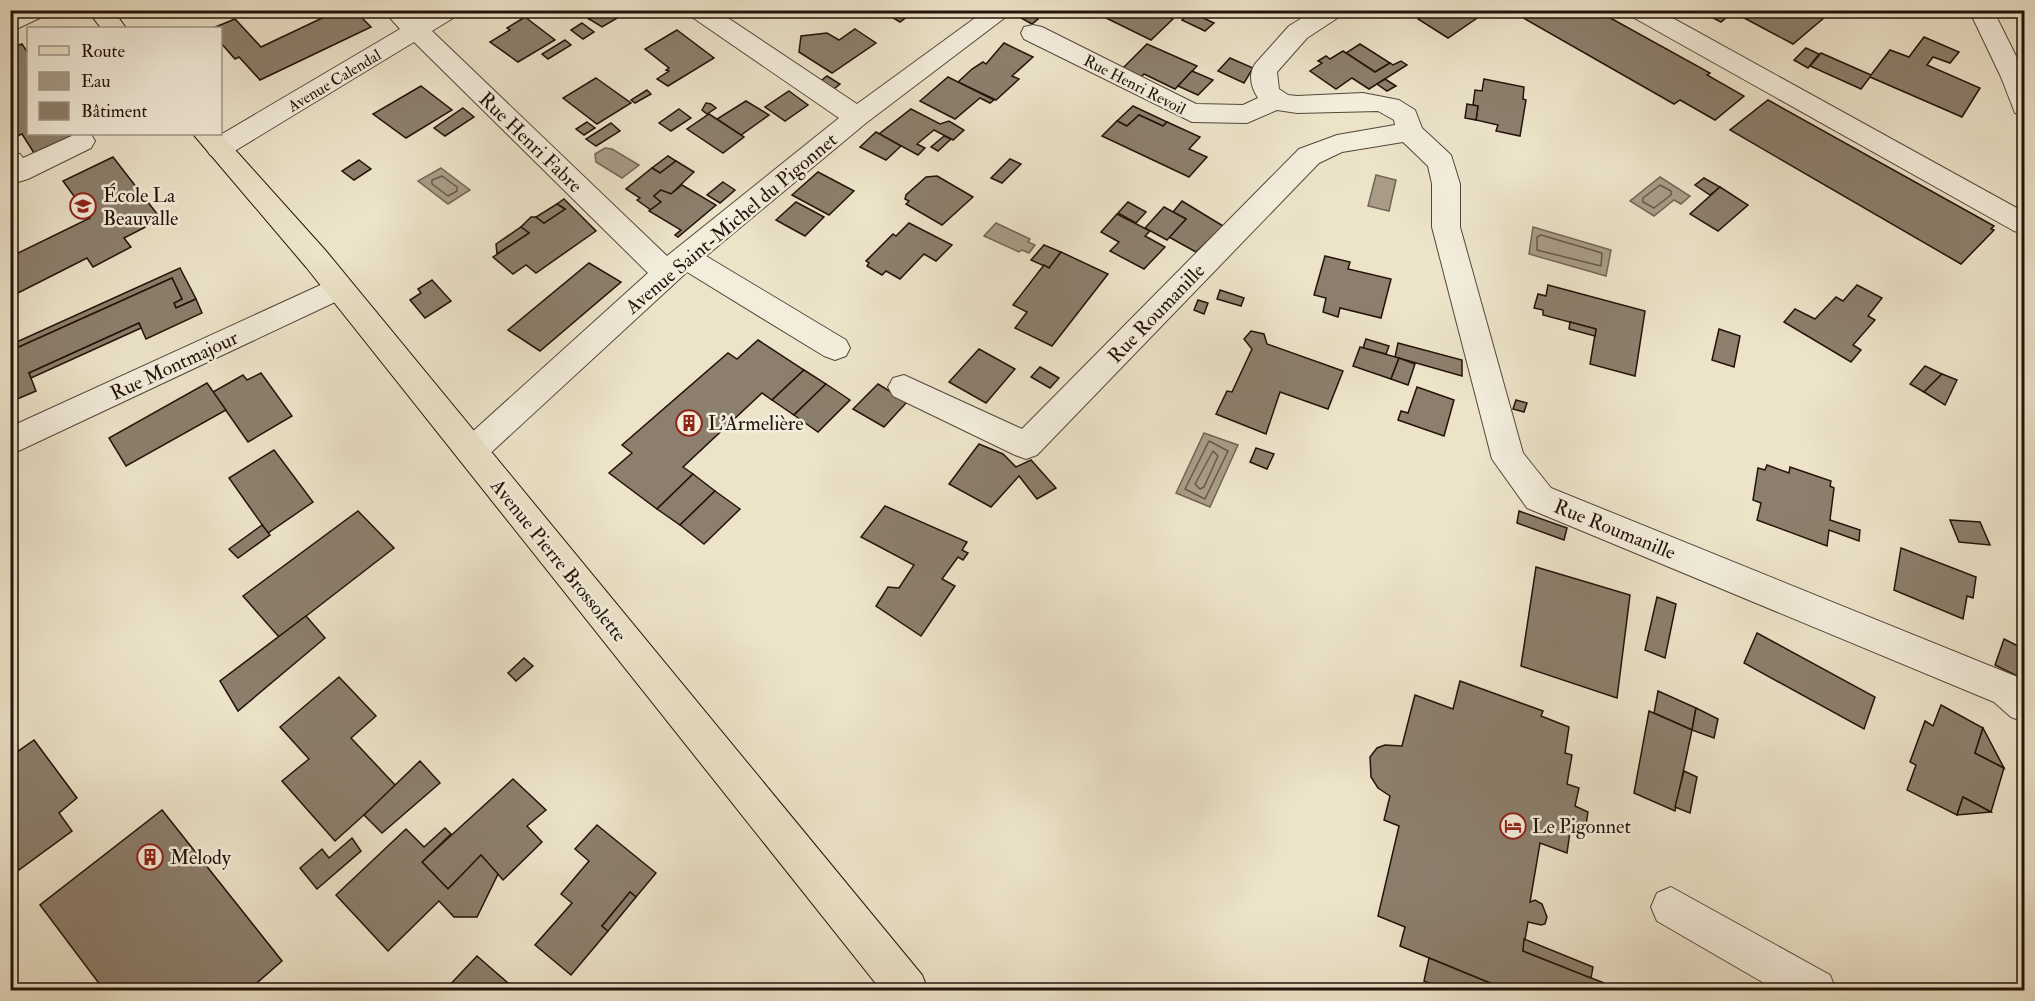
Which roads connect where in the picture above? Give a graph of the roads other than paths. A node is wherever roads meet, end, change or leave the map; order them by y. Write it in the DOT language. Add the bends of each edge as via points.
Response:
graph roads {
  1 [pos="37,10"];
  2 [pos="99,10"];
  3 [pos="395,10"];
  4 [pos="448,10"];
  5 [pos="698,10"];
  6 [pos="1003,10"];
  7 [pos="1333,10"];
  8 [pos="1638,10"];
  9 [pos="1982,10"];
  10 [pos="10,24"];
  11 [pos="113,27"];
  12 [pos="416,31"];
  13 [pos="1033,33"];
  14 [pos="1275,100"];
  15 [pos="2025,107"];
  16 [pos="857,117"];
  17 [pos="1409,132"];
  18 [pos="82,141"];
  19 [pos="212,141"];
  20 [pos="10,161"];
  21 [pos="2025,225"];
  22 [pos="676,265"];
  23 [pos="338,288"];
  24 [pos="835,348"];
  25 [pos="904,387"];
  26 [pos="10,442"];
  27 [pos="472,451"];
  28 [pos="2025,705"];
  29 [pos="1671,907"];
  30 [pos="907,990"];
  31 [pos="1815,990"];
  1 -- 10 [label="street"];
  2 -- 11 [label="main road"];
  3 -- 12 [label="street, Rue Henri Fabre"];
  4 -- 12 [label="street, Avenue Calendal"];
  5 -- 16 [label="street"];
  6 -- 16 [label="street, Avenue Saint-Michel du Pigonnet"];
  7 -- 14 [label="street" via="1298,32 1264,70 1265,90"];
  8 -- 21 [label="street"];
  9 -- 15 [label="street"];
  12 -- 19 [label="street, Avenue Calendal"];
  12 -- 22 [label="street, Rue Henri Fabre"];
  13 -- 14 [label="street, Rue Henri Revoil" via="1192,113 1247,114"];
  14 -- 17 [label="street, Rue Roumanille" via="1295,104 1389,105 1406,116"];
  16 -- 22 [label="street, Avenue Saint-Michel du Pigonnet"];
  17 -- 25 [label="street, Rue Roumanille" via="1337,144 1309,156 1026,446"];
  17 -- 28 [label="street, Rue Roumanille" via="1442,162 1446,227 1508,459 1539,498 2007,690"];
  18 -- 20 [label="street" via="18,172"];
  19 -- 23 [label="main road, Avenue Pierre Brossolette"];
  22 -- 24 [label="street"];
  22 -- 27 [label="street, Avenue Saint-Michel du Pigonnet"];
  23 -- 26 [label="street, Rue Montmajour"];
  23 -- 27 [label="main road, Avenue Pierre Brossolette"];
  27 -- 30 [label="main road, Avenue Pierre Brossolette"];
  29 -- 31 [label="street"];
}
